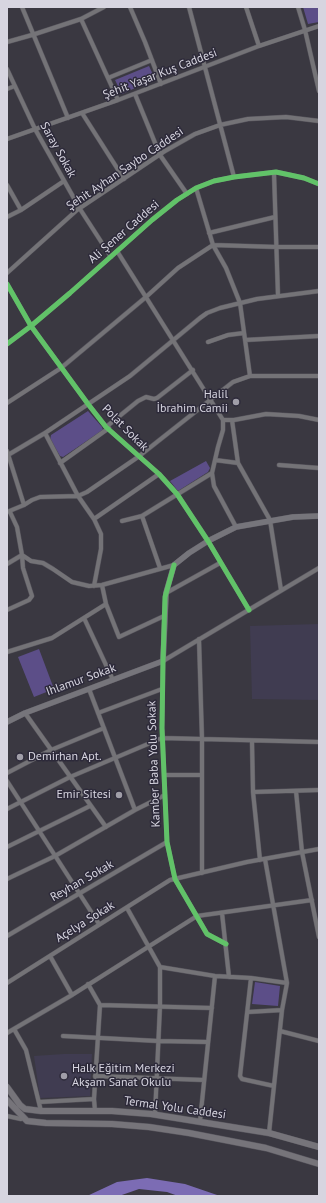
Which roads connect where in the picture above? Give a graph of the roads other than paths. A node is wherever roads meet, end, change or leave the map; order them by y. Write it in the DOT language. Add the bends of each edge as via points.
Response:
graph roads {
  1 [pos="22,7"];
  2 [pos="104,7"];
  3 [pos="130,7"];
  4 [pos="189,7"];
  5 [pos="246,7"];
  6 [pos="298,7"];
  7 [pos="81,19"];
  8 [pos="319,26"];
  9 [pos="305,30"];
  10 [pos="32,35"];
  11 [pos="7,42"];
  12 [pos="259,46"];
  13 [pos="152,60"];
  14 [pos="205,68"];
  15 [pos="7,69"];
  16 [pos="108,78"];
  17 [pos="317,78"];
  18 [pos="161,84"];
  19 [pos="15,86"];
  20 [pos="7,89"];
  21 [pos="319,91"];
  22 [pos="135,94"];
  23 [pos="118,100"];
  24 [pos="82,113"];
  25 [pos="68,118"];
  26 [pos="319,122"];
  27 [pos="220,125"];
  28 [pos="35,129"];
  29 [pos="7,139"];
  30 [pos="160,155"];
  31 [pos="274,173"];
  32 [pos="234,176"];
  33 [pos="124,179"];
  34 [pos="64,181"];
  35 [pos="319,184"];
  36 [pos="7,185"];
  37 [pos="196,188"];
  38 [pos="187,194"];
  39 [pos="80,209"];
  40 [pos="21,210"];
  41 [pos="7,217"];
  42 [pos="275,217"];
  43 [pos="209,233"];
  44 [pos="213,245"];
  45 [pos="276,247"];
  46 [pos="319,247"];
  47 [pos="117,251"];
  48 [pos="111,257"];
  49 [pos="7,273"];
  50 [pos="7,284"];
  51 [pos="319,290"];
  52 [pos="278,296"];
  53 [pos="146,297"];
  54 [pos="240,303"];
  55 [pos="31,326"];
  56 [pos="244,333"];
  57 [pos="319,336"];
  58 [pos="174,340"];
  59 [pos="246,340"];
  60 [pos="208,342"];
  61 [pos="7,344"];
  62 [pos="60,368"];
  63 [pos="193,370"];
  64 [pos="250,376"];
  65 [pos="319,376"];
  66 [pos="211,400"];
  67 [pos="7,403"];
  68 [pos="88,404"];
  69 [pos="223,420"];
  70 [pos="232,420"];
  71 [pos="319,420"];
  72 [pos="108,428"];
  73 [pos="45,433"];
  74 [pos="7,453"];
  75 [pos="138,456"];
  76 [pos="215,460"];
  77 [pos="60,463"];
  78 [pos="238,463"];
  79 [pos="279,465"];
  80 [pos="319,468"];
  81 [pos="212,473"];
  82 [pos="159,474"];
  83 [pos="177,494"];
  84 [pos="78,496"];
  85 [pos="24,505"];
  86 [pos="8,512"];
  87 [pos="142,516"];
  88 [pos="319,516"];
  89 [pos="94,519"];
  90 [pos="270,520"];
  91 [pos="122,521"];
  92 [pos="236,527"];
  93 [pos="208,541"];
  94 [pos="22,555"];
  95 [pos="220,563"];
  96 [pos="7,564"];
  97 [pos="174,565"];
  98 [pos="160,568"];
  99 [pos="319,568"];
  100 [pos="102,585"];
  101 [pos="94,586"];
  102 [pos="281,590"];
  103 [pos="166,593"];
  104 [pos="106,604"];
  105 [pos="7,610"];
  106 [pos="249,610"];
  107 [pos="164,616"];
  108 [pos="84,618"];
  109 [pos="199,639"];
  110 [pos="7,652"];
  111 [pos="163,661"];
  112 [pos="113,680"];
  113 [pos="89,689"];
  114 [pos="162,689"];
  115 [pos="25,713"];
  116 [pos="98,713"];
  117 [pos="7,722"];
  118 [pos="104,728"];
  119 [pos="162,738"];
  120 [pos="202,739"];
  121 [pos="252,741"];
  122 [pos="319,742"];
  123 [pos="51,750"];
  124 [pos="115,758"];
  125 [pos="7,773"];
  126 [pos="164,775"];
  127 [pos="202,775"];
  128 [pos="70,777"];
  129 [pos="7,781"];
  130 [pos="319,790"];
  131 [pos="296,791"];
  132 [pos="253,792"];
  133 [pos="165,795"];
  134 [pos="21,802"];
  135 [pos="90,806"];
  136 [pos="7,810"];
  137 [pos="135,810"];
  138 [pos="106,827"];
  139 [pos="39,831"];
  140 [pos="167,842"];
  141 [pos="7,847"];
  142 [pos="319,849"];
  143 [pos="302,852"];
  144 [pos="55,856"];
  145 [pos="262,860"];
  146 [pos="202,873"];
  147 [pos="7,879"];
  148 [pos="175,879"];
  149 [pos="79,894"];
  150 [pos="312,900"];
  151 [pos="273,906"];
  152 [pos="127,908"];
  153 [pos="222,913"];
  154 [pos="197,916"];
  155 [pos="99,924"];
  156 [pos="318,928"];
  157 [pos="7,936"];
  158 [pos="319,937"];
  159 [pos="226,944"];
  160 [pos="149,946"];
  161 [pos="50,956"];
  162 [pos="160,967"];
  163 [pos="215,976"];
  164 [pos="229,977"];
  165 [pos="252,978"];
  166 [pos="7,983"];
  167 [pos="287,983"];
  168 [pos="88,984"];
  169 [pos="72,995"];
  170 [pos="100,1005"];
  171 [pos="160,1006"];
  172 [pos="212,1008"];
  173 [pos="282,1010"];
  174 [pos="248,1012"];
  175 [pos="14,1029"];
  176 [pos="280,1031"];
  177 [pos="7,1033"];
  178 [pos="63,1036"];
  179 [pos="98,1038"];
  180 [pos="158,1041"];
  181 [pos="319,1041"];
  182 [pos="208,1042"];
  183 [pos="95,1076"];
  184 [pos="157,1077"];
  185 [pos="204,1080"];
  186 [pos="274,1086"];
  187 [pos="7,1087"];
  188 [pos="94,1099"];
  189 [pos="7,1100"];
  190 [pos="38,1102"];
  191 [pos="20,1105"];
  192 [pos="9,1106"];
  193 [pos="95,1110"];
  194 [pos="41,1111"];
  195 [pos="155,1115"];
  196 [pos="7,1116"];
  197 [pos="24,1120"];
  198 [pos="200,1122"];
  199 [pos="269,1133"];
  200 [pos="319,1147"];
  201 [pos="319,1164"];
  1 -- 10 [label="street"];
  2 -- 7 [label="street"];
  3 -- 13 [label="street"];
  4 -- 14 [label="street"];
  5 -- 12 [label="street"];
  6 -- 9 [label="street"];
  7 -- 10 [label="street"];
  7 -- 16 [label="street"];
  8 -- 9 [label="street, Şehit Yaşar Kuş Caddesi"];
  9 -- 12 [label="street, Şehit Yaşar Kuş Caddesi"];
  9 -- 17 [label="street"];
  10 -- 11 [label="street"];
  10 -- 25 [label="street"];
  12 -- 14 [label="street, Şehit Yaşar Kuş Caddesi"];
  13 -- 16 [label="street"];
  13 -- 18 [label="street"];
  14 -- 18 [label="street, Şehit Yaşar Kuş Caddesi"];
  14 -- 27 [label="street"];
  15 -- 19 [label="street, Saray Sokak"];
  16 -- 23 [label="street"];
  17 -- 21 [label="street"];
  18 -- 22 [label="street, Şehit Yaşar Kuş Caddesi"];
  19 -- 20 [label="street"];
  19 -- 28 [label="street, Saray Sokak"];
  22 -- 23 [label="street, Şehit Yaşar Kuş Caddesi"];
  22 -- 30 [label="street"];
  23 -- 24 [label="street, Şehit Yaşar Kuş Caddesi"];
  24 -- 25 [label="street, Şehit Yaşar Kuş Caddesi"];
  24 -- 33 [label="street"];
  25 -- 28 [label="street, Şehit Yaşar Kuş Caddesi"];
  26 -- 27 [label="street, Şehit Ayhan Saybo Caddesi" via="286,117 248,119"];
  27 -- 30 [label="street, Şehit Ayhan Saybo Caddesi" via="195,134"];
  27 -- 32 [label="street"];
  28 -- 29 [label="street, Şehit Yaşar Kuş Caddesi"];
  28 -- 34 [label="street, Saray Sokak"];
  30 -- 33 [label="street, Şehit Ayhan Saybo Caddesi"];
  30 -- 38 [label="street"];
  31 -- 32 [label="street, Ali Şener Caddesi"];
  31 -- 35 [label="street, Ali Şener Caddesi" via="304,178"];
  31 -- 42 [label="street"];
  32 -- 37 [label="street, Ali Şener Caddesi"];
  33 -- 39 [label="street, Şehit Ayhan Saybo Caddesi"];
  34 -- 39 [label="street, Saray Sokak"];
  34 -- 40 [label="street"];
  36 -- 40 [label="street"];
  37 -- 38 [label="street, Ali Şener Caddesi"];
  37 -- 43 [label="street"];
  38 -- 47 [label="street, Ali Şener Caddesi"];
  39 -- 48 [label="street, Saray Sokak"];
  39 -- 49 [label="street, Şehit Ayhan Saybo Caddesi"];
  40 -- 41 [label="street"];
  42 -- 43 [label="street"];
  42 -- 45 [label="street"];
  43 -- 44 [label="street"];
  44 -- 45 [label="street"];
  44 -- 53 [label="street" via="178,268"];
  44 -- 54 [label="street" via="226,268"];
  45 -- 46 [label="street"];
  45 -- 52 [label="street"];
  47 -- 48 [label="street, Ali Şener Caddesi"];
  47 -- 53 [label="street"];
  48 -- 55 [label="street, Ali Şener Caddesi"];
  50 -- 55 [label="street, Polat Sokak"];
  51 -- 52 [label="street"];
  52 -- 54 [label="street"];
  53 -- 58 [label="street"];
  53 -- 62 [label="street"];
  54 -- 56 [label="street"];
  54 -- 58 [label="street" via="207,313"];
  55 -- 61 [label="street, Ali Şener Caddesi"];
  55 -- 62 [label="street, Polat Sokak"];
  56 -- 59 [label="street"];
  56 -- 60 [label="street"];
  57 -- 59 [label="street"];
  58 -- 63 [label="street"];
  58 -- 68 [label="street" via="130,376"];
  59 -- 64 [label="street"];
  62 -- 67 [label="street"];
  62 -- 68 [label="street, Polat Sokak"];
  63 -- 66 [label="street"];
  63 -- 72 [label="street" via="157,398 146,397 138,401"];
  64 -- 65 [label="street"];
  64 -- 66 [label="street" via="233,382"];
  66 -- 69 [label="street"];
  66 -- 75 [label="street"];
  68 -- 72 [label="street, Polat Sokak"];
  68 -- 73 [label="street"];
  69 -- 70 [label="street"];
  69 -- 76 [label="street"];
  70 -- 71 [label="street" via="266,414"];
  70 -- 78 [label="street"];
  72 -- 75 [label="street, Polat Sokak"];
  72 -- 77 [label="street"];
  73 -- 74 [label="street"];
  73 -- 77 [label="street"];
  74 -- 85 [label="street"];
  75 -- 82 [label="street, Polat Sokak"];
  75 -- 84 [label="street"];
  76 -- 78 [label="street"];
  76 -- 81 [label="street"];
  77 -- 84 [label="street"];
  78 -- 90 [label="street"];
  79 -- 80 [label="street"];
  81 -- 83 [label="street"];
  81 -- 92 [label="street" via="214,486"];
  82 -- 83 [label="street, Polat Sokak"];
  82 -- 89 [label="street"];
  83 -- 87 [label="street"];
  83 -- 93 [label="street, Polat Sokak"];
  84 -- 85 [label="street" via="40,497"];
  84 -- 89 [label="street"];
  85 -- 86 [label="street"];
  86 -- 94 [label="street" via="17,527"];
  87 -- 91 [label="street"];
  87 -- 98 [label="street"];
  88 -- 90 [label="street"];
  89 -- 101 [label="street" via="100,534 101,549"];
  90 -- 92 [label="street"];
  90 -- 102 [label="street"];
  92 -- 93 [label="street"];
  93 -- 95 [label="street, Polat Sokak"];
  93 -- 97 [label="street"];
  94 -- 96 [label="street"];
  94 -- 101 [label="street" via="31,561 43,563 72,582"];
  94 -- 105 [label="street" via="23,568 32,596 29,600"];
  95 -- 103 [label="street"];
  95 -- 106 [label="street, Polat Sokak"];
  97 -- 98 [label="street"];
  97 -- 103 [label="street, Kamber Baba Yolu Sokak"];
  98 -- 100 [label="street"];
  99 -- 102 [label="street"];
  100 -- 101 [label="street"];
  100 -- 104 [label="street"];
  102 -- 106 [label="street"];
  103 -- 107 [label="street, Kamber Baba Yolu Sokak"];
  104 -- 107 [label="street" via="119,637"];
  104 -- 108 [label="street"];
  106 -- 109 [label="street"];
  107 -- 111 [label="street, Kamber Baba Yolu Sokak"];
  108 -- 110 [label="street" via="52,638"];
  108 -- 112 [label="street"];
  109 -- 111 [label="street"];
  109 -- 120 [label="street"];
  111 -- 112 [label="street, Ihlamur Sokak"];
  111 -- 114 [label="street, Kamber Baba Yolu Sokak"];
  112 -- 113 [label="street, Ihlamur Sokak"];
  113 -- 115 [label="street, Ihlamur Sokak"];
  113 -- 116 [label="street"];
  114 -- 116 [label="street"];
  114 -- 119 [label="street, Kamber Baba Yolu Sokak"];
  115 -- 117 [label="street, Ihlamur Sokak"];
  115 -- 123 [label="street"];
  116 -- 118 [label="street"];
  118 -- 123 [label="street"];
  118 -- 124 [label="street"];
  119 -- 120 [label="street"];
  119 -- 124 [label="street"];
  119 -- 126 [label="street, Kamber Baba Yolu Sokak"];
  120 -- 121 [label="street"];
  120 -- 127 [label="street"];
  121 -- 122 [label="street"];
  121 -- 132 [label="street"];
  123 -- 125 [label="street"];
  123 -- 128 [label="street"];
  124 -- 128 [label="street"];
  124 -- 137 [label="street"];
  126 -- 127 [label="street"];
  126 -- 133 [label="street, Kamber Baba Yolu Sokak"];
  127 -- 146 [label="street"];
  128 -- 134 [label="street"];
  128 -- 135 [label="street"];
  129 -- 134 [label="street"];
  130 -- 131 [label="street"];
  131 -- 132 [label="street"];
  131 -- 143 [label="street"];
  132 -- 145 [label="street"];
  133 -- 137 [label="street"];
  133 -- 140 [label="street, Kamber Baba Yolu Sokak"];
  134 -- 136 [label="street"];
  134 -- 139 [label="street"];
  135 -- 138 [label="street"];
  135 -- 139 [label="street"];
  137 -- 138 [label="street"];
  138 -- 144 [label="street"];
  139 -- 141 [label="street"];
  139 -- 144 [label="street"];
  140 -- 148 [label="street, Kamber Baba Yolu Sokak"];
  140 -- 149 [label="street, Reyhan Sokak"];
  142 -- 143 [label="street, Açelya Sokak"];
  143 -- 145 [label="street, Açelya Sokak"];
  143 -- 150 [label="street"];
  144 -- 147 [label="street"];
  144 -- 149 [label="street"];
  145 -- 146 [label="street, Açelya Sokak"];
  145 -- 151 [label="street"];
  146 -- 148 [label="street, Açelya Sokak"];
  148 -- 152 [label="street, Açelya Sokak"];
  148 -- 154 [label="street, Kamber Baba Yolu Sokak"];
  149 -- 155 [label="street"];
  149 -- 157 [label="street, Reyhan Sokak"];
  150 -- 151 [label="street"];
  150 -- 156 [label="street"];
  151 -- 153 [label="street"];
  151 -- 167 [label="street"];
  152 -- 155 [label="street, Açelya Sokak"];
  152 -- 160 [label="street"];
  153 -- 154 [label="street"];
  153 -- 159 [label="street"];
  154 -- 159 [label="street, Kamber Baba Yolu Sokak" via="208,934"];
  154 -- 160 [label="street"];
  155 -- 161 [label="street, Açelya Sokak"];
  156 -- 158 [label="street"];
  159 -- 164 [label="street"];
  160 -- 162 [label="street"];
  160 -- 168 [label="street"];
  161 -- 166 [label="street, Açelya Sokak"];
  161 -- 169 [label="street"];
  162 -- 163 [label="street"];
  162 -- 171 [label="street"];
  163 -- 164 [label="street"];
  163 -- 172 [label="street"];
  164 -- 165 [label="street"];
  165 -- 167 [label="street"];
  165 -- 174 [label="street"];
  167 -- 173 [label="street"];
  168 -- 169 [label="street"];
  168 -- 170 [label="street"];
  169 -- 175 [label="street"];
  170 -- 171 [label="street"];
  170 -- 179 [label="street"];
  171 -- 172 [label="street"];
  171 -- 180 [label="street"];
  172 -- 182 [label="street"];
  173 -- 174 [label="street"];
  173 -- 176 [label="street"];
  174 -- 186 [label="street" via="240,1076 242,1079"];
  175 -- 177 [label="street"];
  175 -- 190 [label="street" via="26,1050"];
  176 -- 181 [label="street"];
  176 -- 186 [label="street"];
  178 -- 179 [label="street"];
  179 -- 180 [label="street"];
  179 -- 183 [label="street"];
  180 -- 182 [label="street"];
  180 -- 184 [label="street"];
  182 -- 185 [label="street"];
  183 -- 184 [label="street"];
  183 -- 188 [label="street"];
  184 -- 185 [label="street"];
  184 -- 195 [label="street"];
  185 -- 198 [label="street"];
  186 -- 199 [label="street"];
  187 -- 191 [label="main road"];
  188 -- 190 [label="street"];
  188 -- 193 [label="street"];
  189 -- 192 [label="main road"];
  190 -- 194 [label="street"];
  191 -- 192 [label="street"];
  191 -- 194 [label="main road, Termal Yolu Caddesi" via="26,1109"];
  192 -- 197 [label="main road"];
  193 -- 194 [label="main road, Termal Yolu Caddesi"];
  193 -- 195 [label="main road, Termal Yolu Caddesi"];
  195 -- 198 [label="main road, Termal Yolu Caddesi"];
  196 -- 197 [label="street"];
  197 -- 201 [label="main road" via="112,1124 176,1131 266,1148"];
  198 -- 199 [label="main road, Termal Yolu Caddesi"];
  199 -- 200 [label="main road, Termal Yolu Caddesi"];
}
